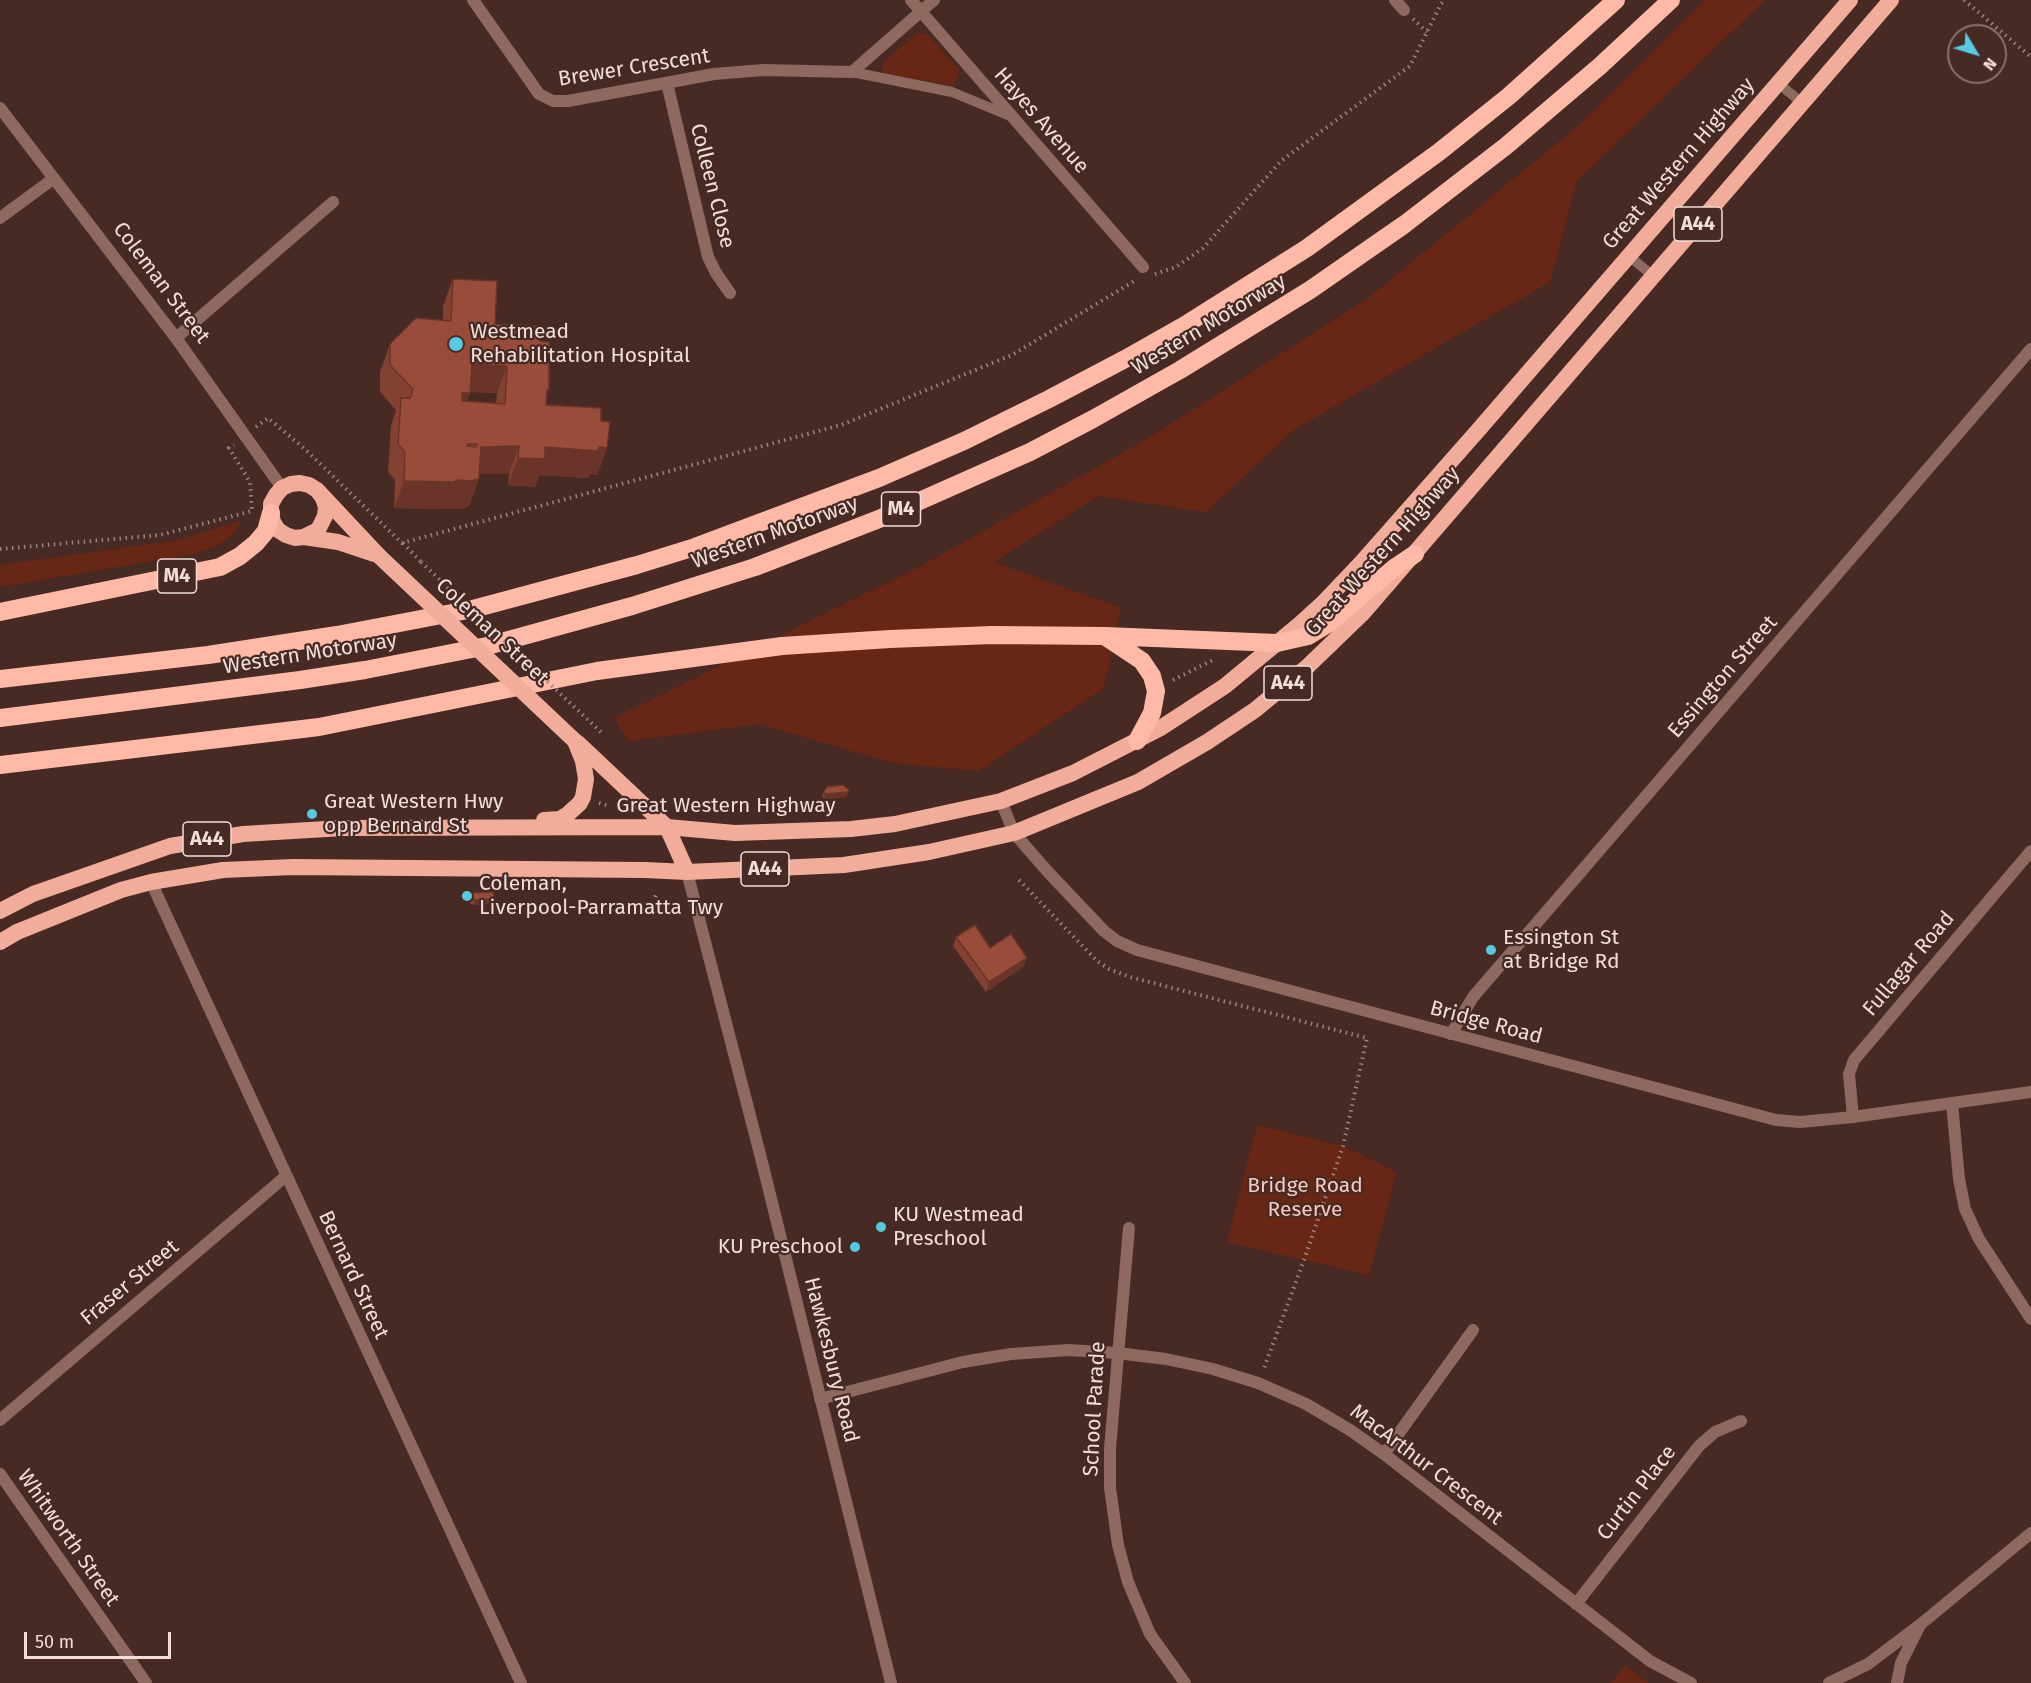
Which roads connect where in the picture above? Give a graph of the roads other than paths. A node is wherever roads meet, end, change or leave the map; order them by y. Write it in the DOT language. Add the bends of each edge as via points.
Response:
graph roads {
  1 [pos="473,0"];
  2 [pos="911,0"];
  3 [pos="934,0"];
  4 [pos="1616,0"];
  5 [pos="1671,0"];
  6 [pos="1850,0"];
  7 [pos="1891,0"];
  8 [pos="921,12"];
  9 [pos="852,72"];
  10 [pos="1778,82"];
  11 [pos="666,83"];
  12 [pos="1802,103"];
  13 [pos="0,108"];
  14 [pos="1010,116"];
  15 [pos="53,179"];
  16 [pos="333,202"];
  17 [pos="0,219"];
  18 [pos="1629,256"];
  19 [pos="1145,274"];
  20 [pos="1653,276"];
  21 [pos="730,293"];
  22 [pos="176,338"];
  23 [pos="2031,349"];
  24 [pos="282,488"];
  25 [pos="317,490"];
  26 [pos="271,513"];
  27 [pos="304,537"];
  28 [pos="1415,554"];
  29 [pos="378,555"];
  30 [pos="0,612"];
  31 [pos="1105,636"];
  32 [pos="1277,644"];
  33 [pos="0,679"];
  34 [pos="0,718"];
  35 [pos="575,741"];
  36 [pos="1137,741"];
  37 [pos="0,765"];
  38 [pos="1001,801"];
  39 [pos="667,827"];
  40 [pos="476,829"];
  41 [pos="1014,833"];
  42 [pos="2031,851"];
  43 [pos="687,872"];
  44 [pos="152,882"];
  45 [pos="0,912"];
  46 [pos="0,942"];
  47 [pos="1450,1034"];
  48 [pos="2031,1092"];
  49 [pos="1952,1103"];
  50 [pos="1853,1117"];
  51 [pos="286,1176"];
  52 [pos="1129,1228"];
  53 [pos="2031,1319"];
  54 [pos="1473,1330"];
  55 [pos="1117,1353"];
  56 [pos="820,1399"];
  57 [pos="0,1420"];
  58 [pos="1741,1421"];
  59 [pos="1384,1454"];
  60 [pos="0,1474"];
  61 [pos="2031,1533"];
  62 [pos="1576,1604"];
  63 [pos="1921,1624"];
  64 [pos="146,1683"];
  65 [pos="521,1683"];
  66 [pos="891,1683"];
  67 [pos="1185,1683"];
  68 [pos="1691,1683"];
  69 [pos="1829,1683"];
  70 [pos="1897,1683"];
  1 -- 11 [label="street, Brewer Crescent" via="539,94 553,101 568,102"];
  2 -- 8 [label="street, Hayes Avenue"];
  3 -- 8 [label="street"];
  4 -- 33 [label="highway, Western Motorway / M4" via="1440,152 1307,248 1125,359 974,436 879,478 695,547 473,609 208,655"];
  5 -- 34 [label="highway, Western Motorway / M4" via="1506,146 1405,224 1310,290 1093,419 1030,452 879,519 745,570 487,646 288,682"];
  6 -- 10 [label="highway, Great Western Highway / A44"];
  7 -- 12 [label="highway, Great Western Highway / A44"];
  8 -- 9 [label="street"];
  8 -- 14 [label="street, Hayes Avenue"];
  9 -- 11 [label="street, Brewer Crescent" via="763,70"];
  9 -- 14 [label="lane, Brewer Crescent" via="952,92"];
  10 -- 12 [label="lane"];
  10 -- 18 [label="highway, Great Western Highway / A44"];
  11 -- 21 [label="street, Colleen Close" via="708,257"];
  12 -- 20 [label="highway, Great Western Highway / A44"];
  13 -- 15 [label="street, Coleman Street"];
  14 -- 19 [label="street, Hayes Avenue"];
  15 -- 17 [label="street"];
  15 -- 22 [label="street, Coleman Street"];
  16 -- 22 [label="street"];
  18 -- 20 [label="lane"];
  18 -- 32 [label="highway, Great Western Highway / A44" via="1361,563"];
  20 -- 28 [label="highway, Great Western Highway / A44"];
  22 -- 24 [label="street, Coleman Street"];
  23 -- 47 [label="street, Essington Street" via="1473,997"];
  24 -- 25 [label="highway" via="300,483"];
  24 -- 26 [label="highway" via="271,504"];
  25 -- 27 [label="highway" via="326,507 325,516 318,530"];
  25 -- 29 [label="highway, Coleman Street"];
  26 -- 27 [label="highway" via="273,522 286,535"];
  26 -- 30 [label="highway, M4" via="266,531 256,543 220,567"];
  27 -- 29 [label="highway, Coleman Street" via="338,542"];
  28 -- 32 [label="highway" via="1329,623 1308,636"];
  28 -- 41 [label="highway, Great Western Highway / A44" via="1363,613 1256,710 1137,782"];
  29 -- 35 [label="highway, Coleman Street, bridge"];
  31 -- 32 [label="highway"];
  31 -- 36 [label="highway" via="1142,661 1152,676 1156,691 1152,713"];
  31 -- 37 [label="highway" via="992,635 782,646 597,671 320,727"];
  32 -- 36 [label="highway, Great Western Highway / A44" via="1229,684"];
  35 -- 39 [label="highway, Coleman Street"];
  35 -- 40 [label="highway, Coleman Street" via="583,761 585,789 580,803 568,814 552,820 507,819"];
  36 -- 38 [label="highway, Great Western Highway / A44" via="1074,773"];
  38 -- 39 [label="highway, Great Western Highway / A44" via="895,824 851,829 735,833"];
  38 -- 41 [label="street, Bridge Road"];
  39 -- 40 [label="highway, Great Western Highway / A44"];
  39 -- 43 [label="highway, Coleman Street"];
  40 -- 45 [label="highway, Great Western Highway / A44" via="313,829 243,834 170,846 33,894"];
  41 -- 43 [label="highway, Great Western Highway / A44" via="844,865"];
  41 -- 47 [label="street, Bridge Road" via="1104,931 1126,946"];
  42 -- 50 [label="street, Fullagar Road" via="1854,1060 1849,1074"];
  43 -- 44 [label="highway, Great Western Highway / A44" via="293,867 223,870"];
  43 -- 56 [label="street, Hawkesbury Road"];
  44 -- 46 [label="highway, Great Western Highway / A44" via="80,905"];
  44 -- 51 [label="street, Bernard Street"];
  47 -- 50 [label="street, Bridge Road" via="1776,1120"];
  48 -- 49 [label="street, Bridge Road"];
  49 -- 50 [label="street, Bridge Road"];
  49 -- 53 [label="street" via="1965,1209 1984,1247"];
  51 -- 57 [label="street, Fraser Street"];
  51 -- 65 [label="street, Bernard Street"];
  52 -- 55 [label="street, School Parade"];
  54 -- 59 [label="street"];
  55 -- 56 [label="street, MacArthur Crescent" via="1068,1350 1011,1354 963,1362"];
  55 -- 59 [label="street, MacArthur Crescent" via="1176,1361 1258,1383 1306,1404"];
  55 -- 67 [label="street, School Parade" via="1109,1470 1118,1545 1146,1626"];
  56 -- 66 [label="street, Hawkesbury Road"];
  58 -- 62 [label="street, Curtin Place" via="1714,1432 1699,1446"];
  59 -- 62 [label="street, MacArthur Crescent"];
  60 -- 64 [label="street, Whitworth Street"];
  61 -- 63 [label="street"];
  62 -- 68 [label="street, MacArthur Crescent" via="1650,1661"];
  63 -- 69 [label="street" via="1868,1664"];
  63 -- 70 [label="street" via="1901,1663"];
}
